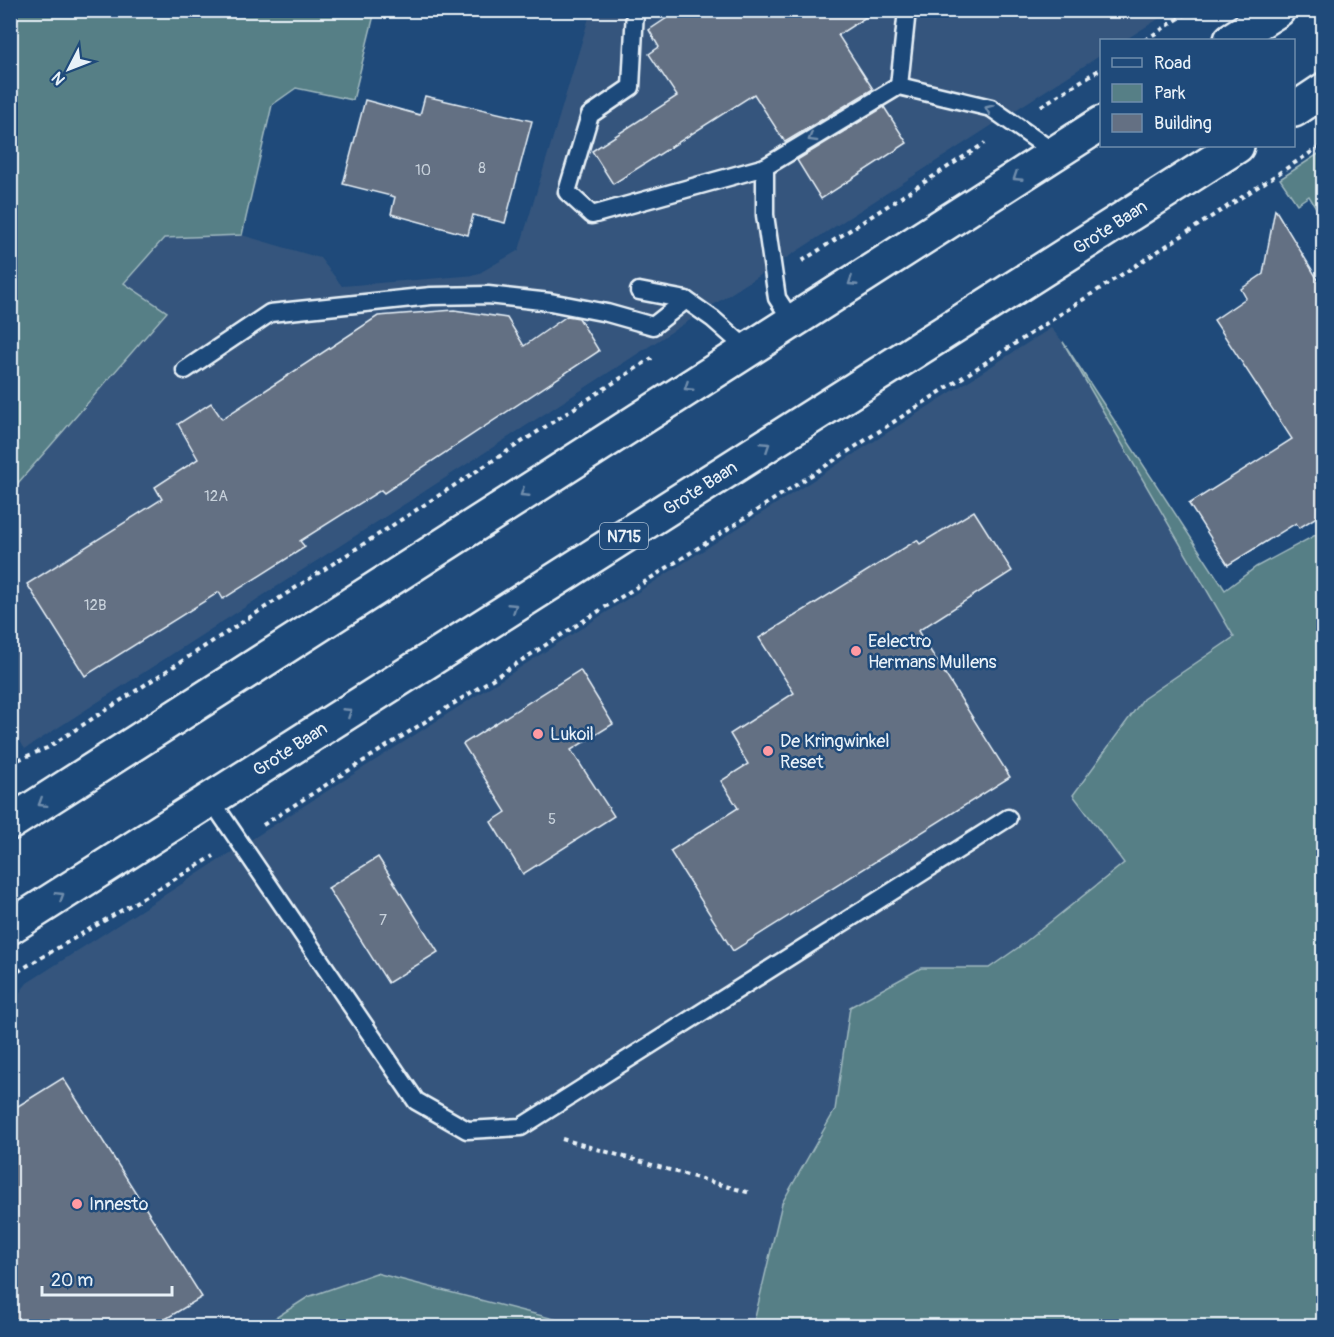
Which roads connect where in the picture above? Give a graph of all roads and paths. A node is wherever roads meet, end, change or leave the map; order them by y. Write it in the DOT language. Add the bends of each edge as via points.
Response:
graph roads {
  1 [pos="635,10"];
  2 [pos="906,10"];
  3 [pos="1192,10"];
  4 [pos="1278,10"];
  5 [pos="1147,39"];
  6 [pos="1233,39"];
  7 [pos="1100,69"];
  8 [pos="899,86"];
  9 [pos="1323,90"];
  10 [pos="1295,109"];
  11 [pos="1014,124"];
  12 [pos="1100,124"];
  13 [pos="1323,144"];
  14 [pos="1235,147"];
  15 [pos="1055,153"];
  16 [pos="765,167"];
  17 [pos="774,279"];
  18 [pos="639,291"];
  19 [pos="686,300"];
  20 [pos="792,321"];
  21 [pos="747,349"];
  22 [pos="652,358"];
  23 [pos="185,370"];
  24 [pos="10,763"];
  25 [pos="211,800"];
  26 [pos="1008,818"];
  27 [pos="10,823"];
  28 [pos="239,841"];
  29 [pos="10,927"];
  30 [pos="10,976"];
  31 [pos="521,1127"];
  32 [pos="750,1193"];
  1 -- 16 [label="lane" via="631,87 590,115 567,192 592,215"];
  2 -- 8 [label="lane"];
  3 -- 5 [label="path"];
  4 -- 6 [label="main road"];
  7 -- 11 [label="path"];
  11 -- 8 [label="lane, one-way" via="991,108"];
  8 -- 16 [label="lane, one-way"];
  9 -- 10 [label="main road"];
  11 -- 15 [label="lane"];
  11 -- 17 [label="path"];
  12 -- 15 [label="main road"];
  13 -- 28 [label="path"];
  25 -- 14 [label="main road, Grote Baan / N715, one-way"];
  15 -- 20 [label="main road, one-way"];
  16 -- 17 [label="lane" via="765,215"];
  17 -- 20 [label="lane" via="777,298"];
  18 -- 19 [label="lane"];
  19 -- 21 [label="lane"];
  19 -- 23 [label="lane" via="653,326 607,312 488,295 431,296 270,313"];
  20 -- 21 [label="main road"];
  21 -- 27 [label="main road, one-way"];
  22 -- 24 [label="path" via="47,748"];
  25 -- 28 [label="lane"];
  29 -- 25 [label="main road, Grote Baan / N715, one-way"];
  26 -- 31 [label="lane"];
  28 -- 30 [label="path"];
  28 -- 31 [label="lane" via="416,1101 467,1130"];
  31 -- 32 [label="path"];
}
